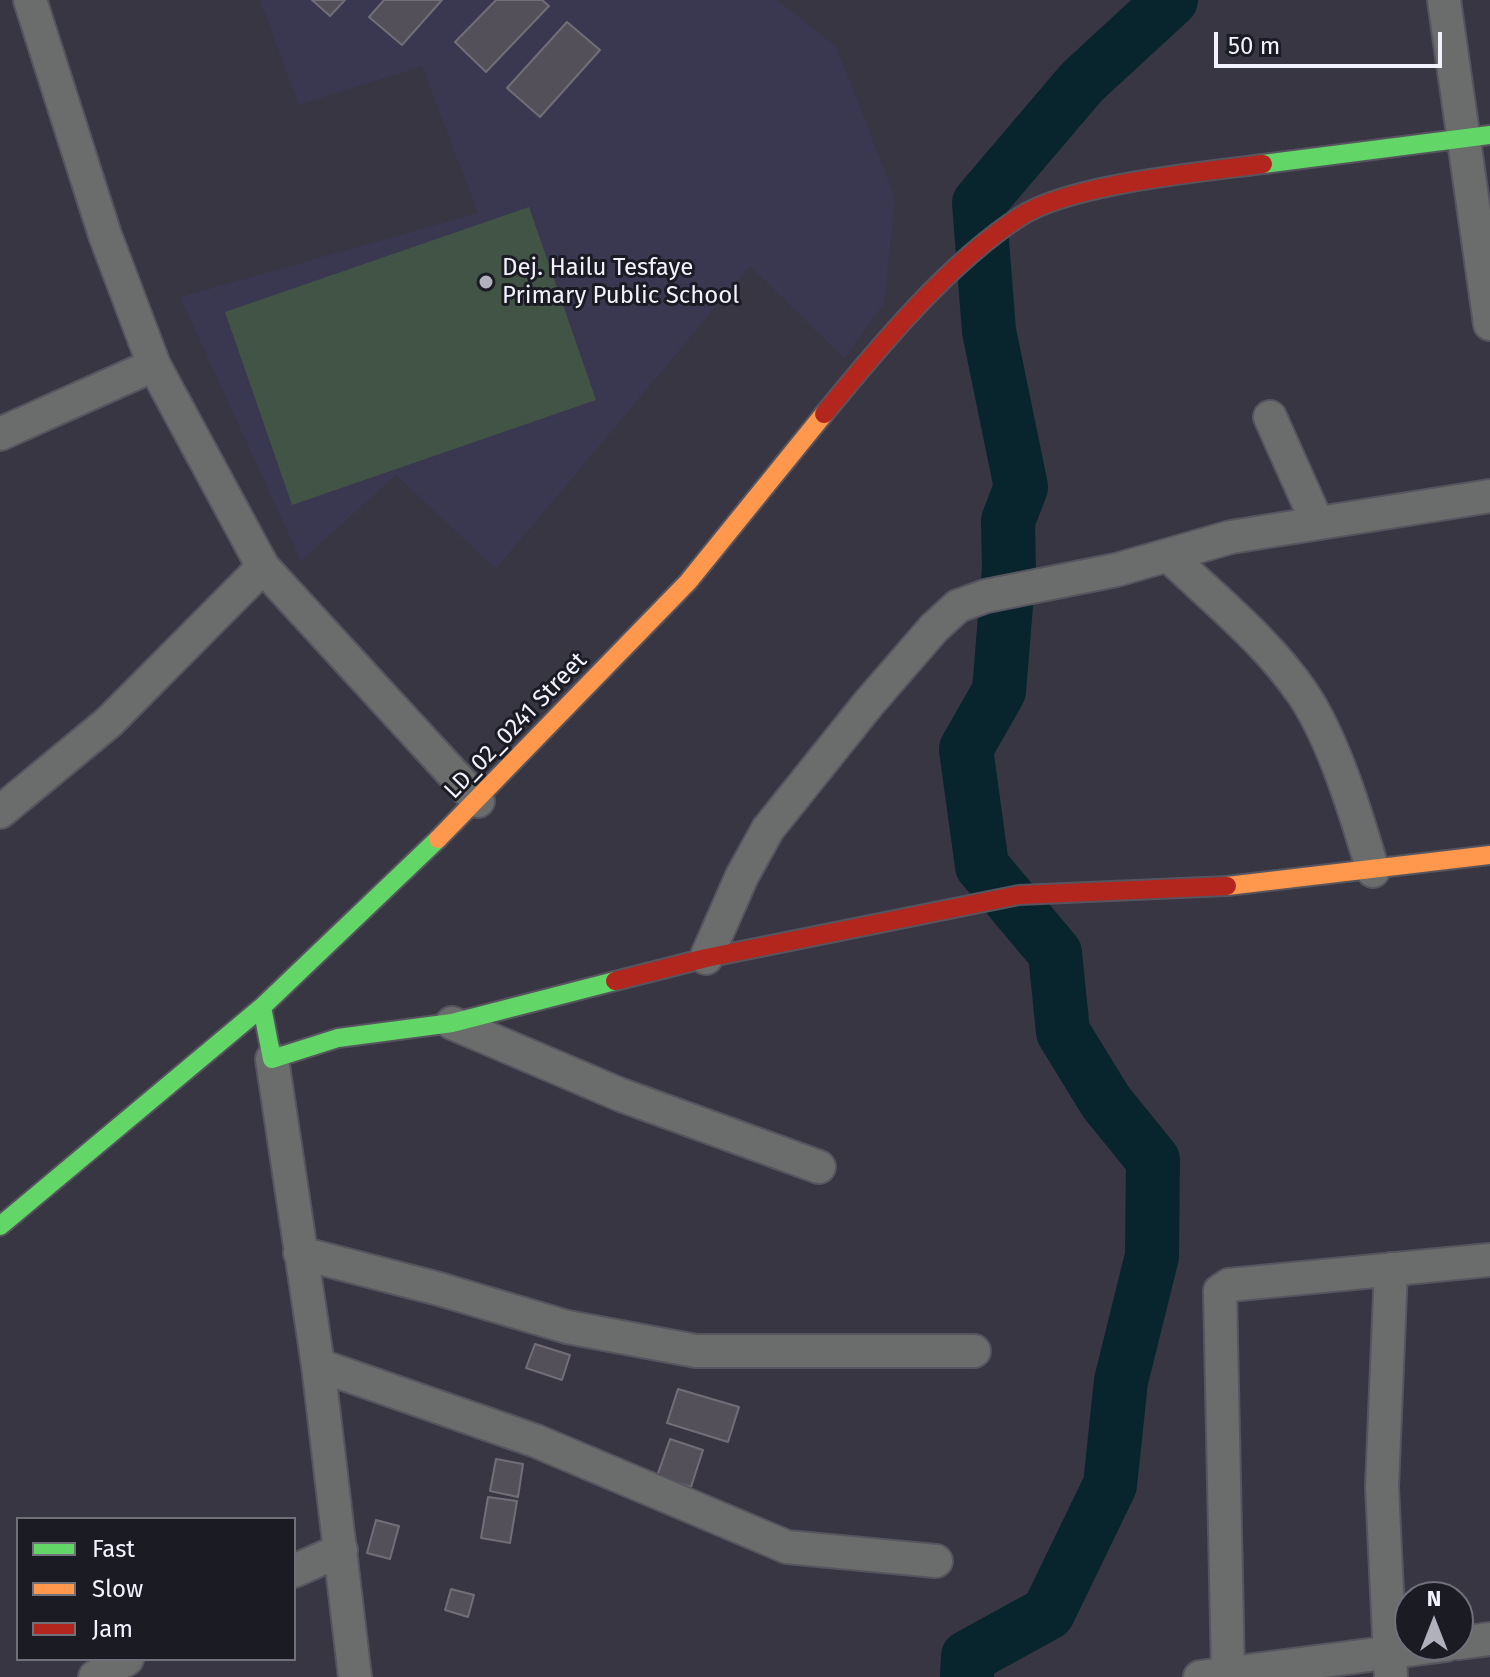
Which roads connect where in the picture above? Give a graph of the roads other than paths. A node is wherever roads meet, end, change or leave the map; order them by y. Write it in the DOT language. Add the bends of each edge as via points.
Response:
graph roads {
  1 [pos="30,0"];
  2 [pos="1444,0"];
  3 [pos="1476,137"];
  4 [pos="1490,324"];
  5 [pos="154,365"];
  6 [pos="1270,417"];
  7 [pos="0,434"];
  8 [pos="1490,496"];
  9 [pos="1317,522"];
  10 [pos="1169,556"];
  11 [pos="263,567"];
  12 [pos="478,801"];
  13 [pos="0,812"];
  14 [pos="1490,855"];
  15 [pos="1373,871"];
  16 [pos="706,958"];
  17 [pos="262,1007"];
  18 [pos="452,1023"];
  19 [pos="272,1059"];
  20 [pos="819,1167"];
  21 [pos="0,1226"];
  22 [pos="300,1253"];
  23 [pos="1490,1260"];
  24 [pos="1391,1269"];
  25 [pos="974,1351"];
  26 [pos="318,1365"];
  27 [pos="341,1550"];
  28 [pos="936,1561"];
  29 [pos="296,1570"];
  30 [pos="123,1661"];
  31 [pos="1389,1665"];
  32 [pos="1214,1675"];
  33 [pos="95,1677"];
  34 [pos="355,1677"];
  1 -- 5 [label="street" via="105,235"];
  2 -- 3 [label="street"];
  3 -- 4 [label="street"];
  3 -- 12 [label="street, LD_02_0241 Street" via="1087,191 1022,215 948,276 875,351 688,582"];
  5 -- 7 [label="street"];
  5 -- 11 [label="street"];
  6 -- 9 [label="street"];
  8 -- 9 [label="street"];
  9 -- 10 [label="street" via="1231,537"];
  10 -- 15 [label="street" via="1304,695 1358,818"];
  10 -- 16 [label="street" via="958,606 934,628 768,829"];
  11 -- 12 [label="street"];
  11 -- 13 [label="street" via="109,722"];
  12 -- 17 [label="street, LD_02_0241 Street"];
  14 -- 15 [label="street"];
  15 -- 16 [label="street" via="1224,886 1019,895"];
  16 -- 18 [label="street"];
  17 -- 19 [label="street"];
  17 -- 21 [label="street, LD_02_0241 Street"];
  18 -- 19 [label="street" via="338,1038"];
  18 -- 20 [label="street" via="621,1095"];
  19 -- 22 [label="street"];
  22 -- 25 [label="street" via="567,1327 696,1351"];
  22 -- 26 [label="street"];
  23 -- 24 [label="street"];
  24 -- 31 [label="street" via="1382,1487"];
  24 -- 32 [label="street" via="1229,1285 1220,1291"];
  26 -- 27 [label="street"];
  26 -- 28 [label="street" via="536,1441 787,1547"];
  27 -- 29 [label="street"];
  27 -- 34 [label="street"];
  30 -- 33 [label="street"];
  31 -- 32 [label="street"];
}
